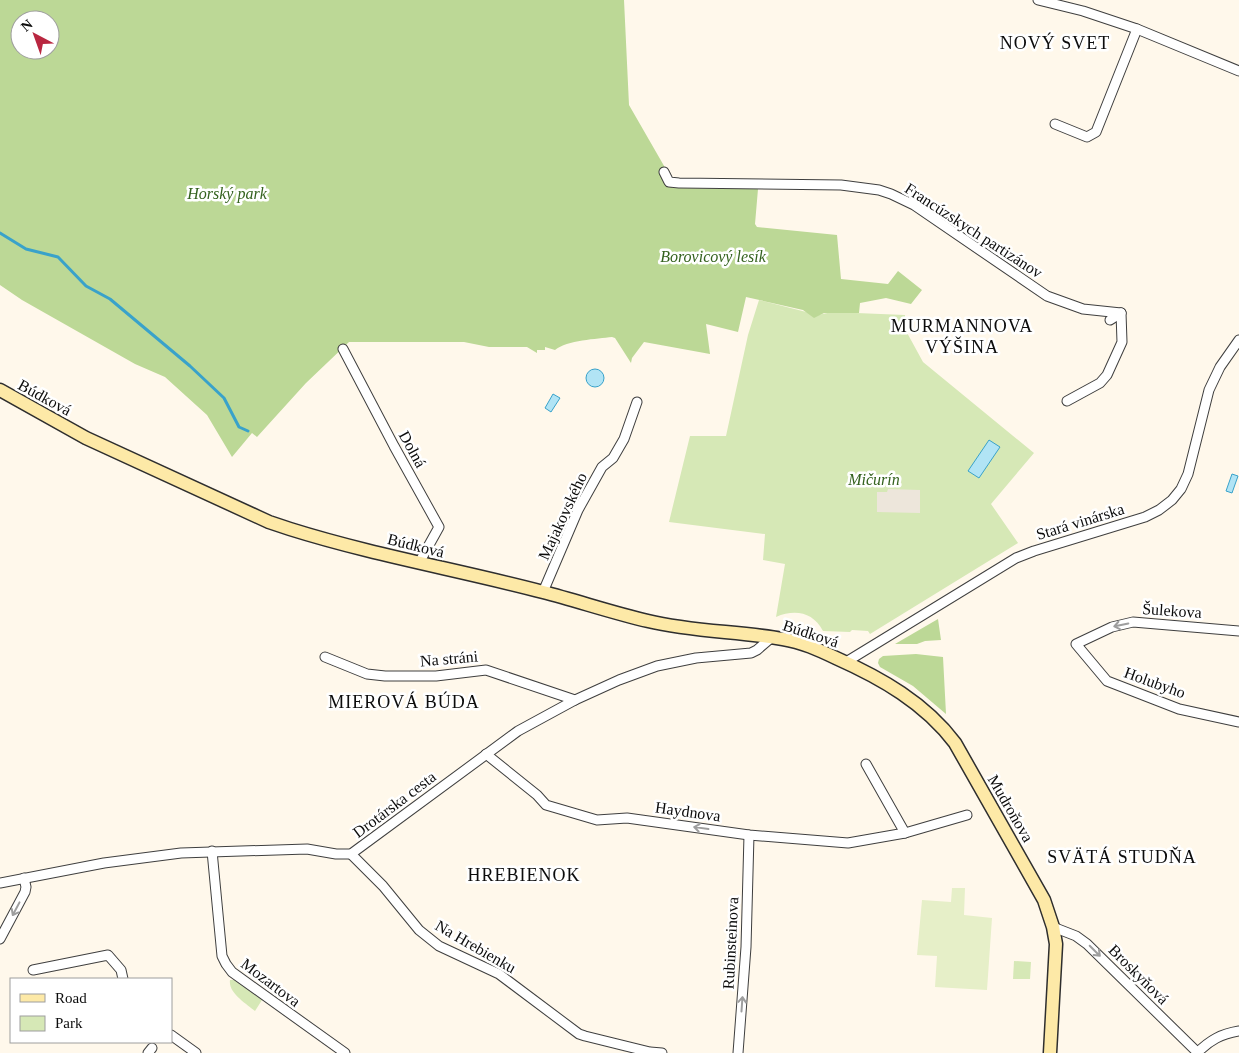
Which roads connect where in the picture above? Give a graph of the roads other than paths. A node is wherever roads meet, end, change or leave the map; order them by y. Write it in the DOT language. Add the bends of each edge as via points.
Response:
graph roads {
  1 [pos="1038,0"];
  2 [pos="1137,29"];
  3 [pos="1239,71"];
  4 [pos="1055,124"];
  5 [pos="664,172"];
  6 [pos="1121,313"];
  7 [pos="1110,320"];
  8 [pos="1239,340"];
  9 [pos="343,349"];
  10 [pos="0,390"];
  11 [pos="1067,401"];
  12 [pos="636,402"];
  13 [pos="419,563"];
  14 [pos="544,592"];
  15 [pos="1239,631"];
  16 [pos="772,638"];
  17 [pos="1076,644"];
  18 [pos="325,657"];
  19 [pos="846,662"];
  20 [pos="575,700"];
  21 [pos="1239,722"];
  22 [pos="486,754"];
  23 [pos="866,764"];
  24 [pos="967,815"];
  25 [pos="905,833"];
  26 [pos="749,834"];
  27 [pos="212,851"];
  28 [pos="351,854"];
  29 [pos="24,878"];
  30 [pos="0,883"];
  31 [pos="1053,927"];
  32 [pos="0,939"];
  33 [pos="33,970"];
  34 [pos="123,978"];
  35 [pos="1239,1031"];
  36 [pos="172,1036"];
  37 [pos="196,1053"];
  38 [pos="345,1053"];
  39 [pos="662,1053"];
  40 [pos="738,1053"];
  41 [pos="1050,1053"];
  42 [pos="1197,1053"];
  1 -- 2 [label="street"];
  2 -- 3 [label="street"];
  2 -- 4 [label="street" via="1096,132 1087,137"];
  5 -- 6 [label="street, Francúzskych partizánov" via="669,182 679,183 841,186 879,190 914,205 1047,296 1083,309"];
  6 -- 7 [label="street"];
  6 -- 11 [label="street" via="1122,342 1107,375 1100,383"];
  8 -- 19 [label="street, Stará vinárska" via="1209,390 1188,474 1168,504 1146,517 1016,558"];
  9 -- 13 [label="street, Dolná" via="439,527"];
  10 -- 13 [label="street, Búdková" via="86,438 269,522"];
  12 -- 14 [label="street, Majakovského" via="624,439 613,458 602,467 578,510"];
  13 -- 14 [label="street, Búdková"];
  14 -- 16 [label="street, Búdková" via="665,625"];
  15 -- 17 [label="street, Šulekova, one-way" via="1133,622 1112,627"];
  16 -- 19 [label="street, Búdková" via="796,642"];
  16 -- 20 [label="street, Drotárska cesta" via="751,653 696,658 657,666"];
  17 -- 21 [label="street, Holubyho" via="1107,681 1179,709"];
  18 -- 20 [label="street, Na stráni" via="367,674 385,676 436,676 486,670"];
  19 -- 31 [label="street, Mudroňova" via="902,693 948,735 961,752 1039,890"];
  20 -- 22 [label="street, Drotárska cesta" via="533,722"];
  26 -- 22 [label="street, Haydnova, one-way" via="627,818 597,820 546,805"];
  22 -- 28 [label="street, Drotárska cesta"];
  23 -- 25 [label="street"];
  24 -- 25 [label="street, Haydnova"];
  25 -- 26 [label="street, Haydnova" via="848,843"];
  40 -- 26 [label="street, Rubinsteinova, one-way" via="746,946"];
  27 -- 28 [label="street, Drotárska cesta" via="307,849"];
  27 -- 29 [label="street, Drotárska cesta" via="145,857"];
  27 -- 38 [label="street, Mozartova" via="222,956 226,964 232,972"];
  28 -- 39 [label="street, Na Hrebienku" via="383,886 419,930 439,946 499,974 582,1035"];
  29 -- 30 [label="street, Drotárska cesta"];
  29 -- 32 [label="street, one-way" via="25,892"];
  31 -- 41 [label="street, Mudroňova" via="1056,957"];
  31 -- 42 [label="street, Broskyňová, one-way" via="1087,944"];
  33 -- 34 [label="street" via="108,955 121,970"];
  35 -- 42 [label="street" via="1220,1035"];
  36 -- 37 [label="street"];
}
